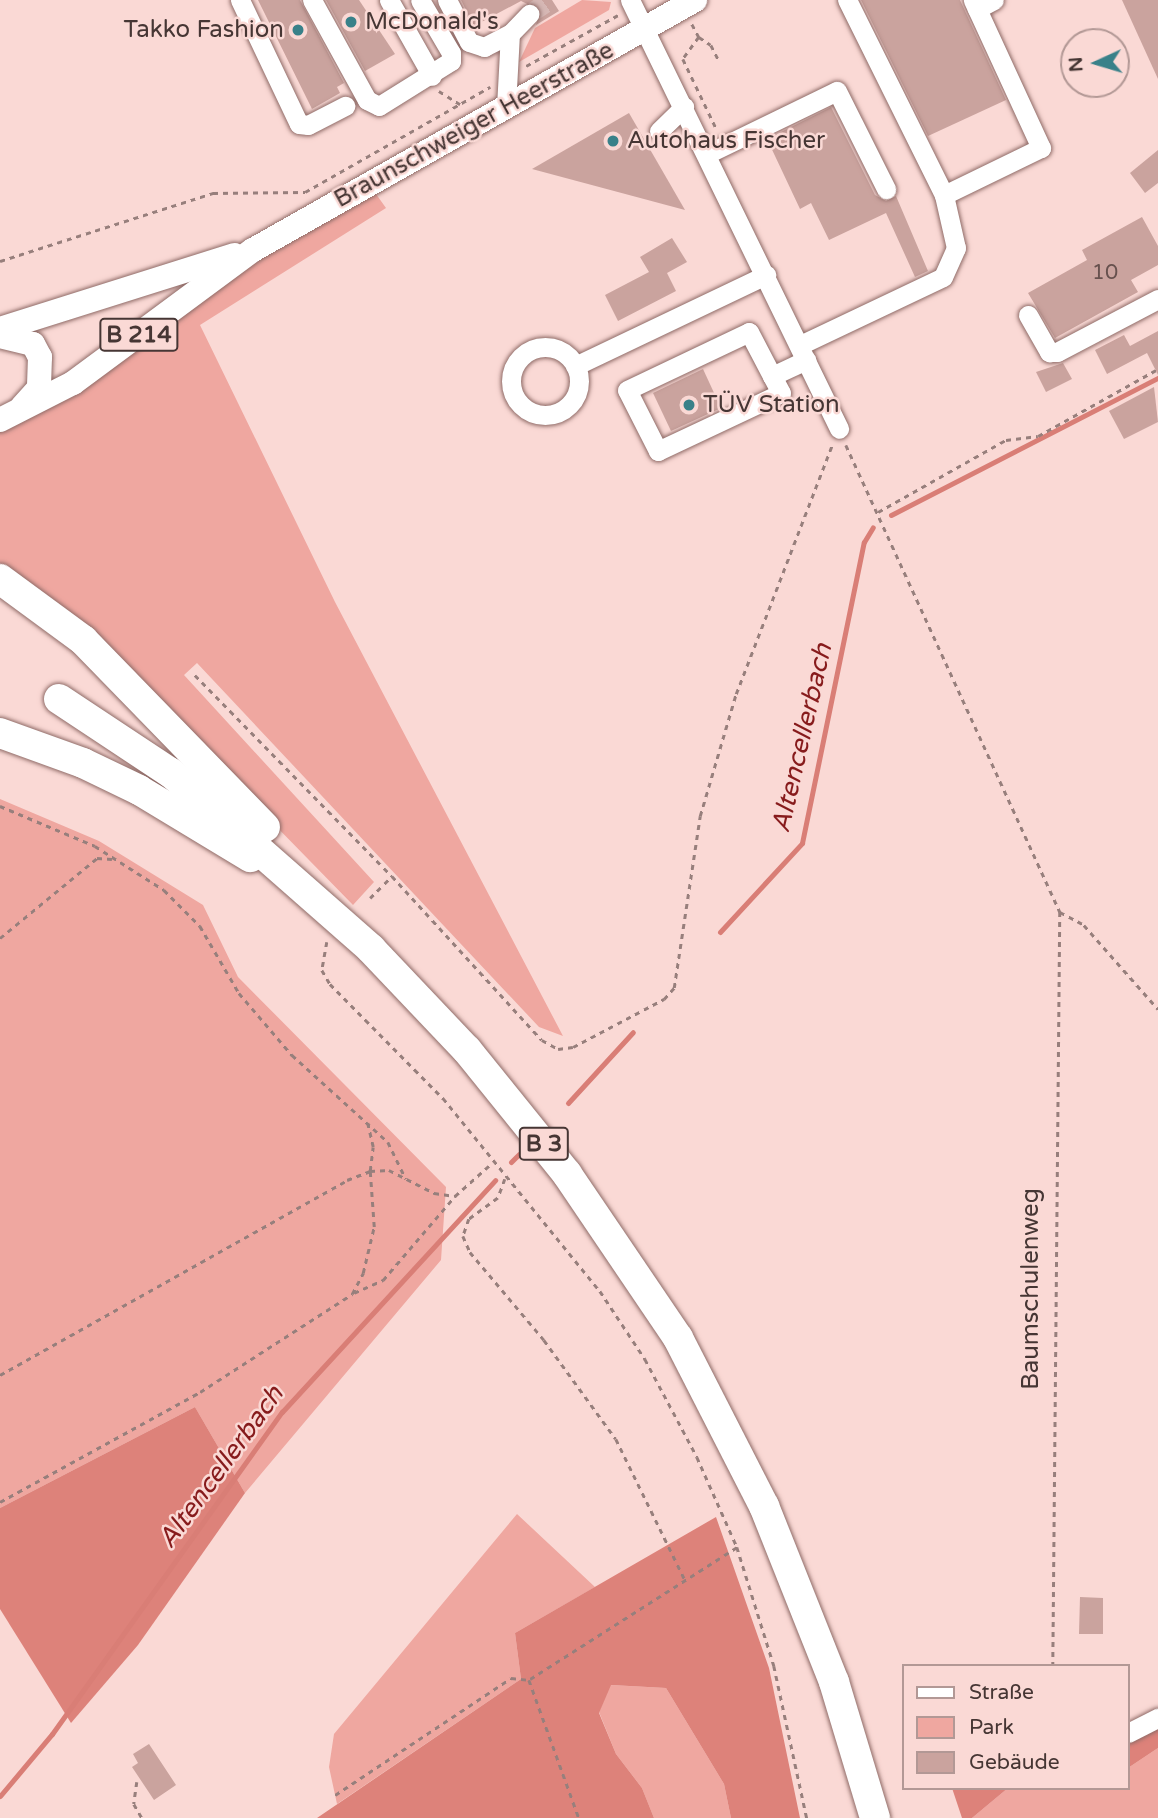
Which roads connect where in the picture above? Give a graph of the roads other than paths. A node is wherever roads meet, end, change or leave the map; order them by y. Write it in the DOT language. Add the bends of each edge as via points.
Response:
graph roads {
  1 [pos="240,0"];
  2 [pos="312,0"];
  3 [pos="389,0"];
  4 [pos="420,0"];
  5 [pos="447,0"];
  6 [pos="630,0"];
  7 [pos="695,0"];
  8 [pos="847,0"];
  9 [pos="981,3"];
  10 [pos="529,14"];
  11 [pos="644,29"];
  12 [pos="510,34"];
  13 [pos="432,76"];
  14 [pos="345,106"];
  15 [pos="506,107"];
  16 [pos="684,107"];
  17 [pos="659,131"];
  18 [pos="707,154"];
  19 [pos="886,189"];
  20 [pos="944,195"];
  21 [pos="253,250"];
  22 [pos="766,275"];
  23 [pos="1158,299"];
  24 [pos="1028,315"];
  25 [pos="0,328"];
  26 [pos="0,335"];
  27 [pos="804,352"];
  28 [pos="575,366"];
  29 [pos="772,376"];
  30 [pos="10,415"];
  31 [pos="839,429"];
  32 [pos="0,579"];
  33 [pos="59,699"];
  34 [pos="0,733"];
  35 [pos="311,893"];
  36 [pos="371,949"];
  37 [pos="1158,1718"];
  38 [pos="1130,1732"];
  39 [pos="875,1818"];
  1 -- 14 [label="street" via="299,124 308,125"];
  2 -- 13 [label="street" via="372,106"];
  3 -- 13 [label="street"];
  4 -- 13 [label="street" via="451,53 446,68"];
  5 -- 12 [label="street" via="469,42 484,47"];
  6 -- 11 [label="street"];
  7 -- 11 [label="main road, Braunschweiger Heerstraße / B 214"];
  8 -- 20 [label="street"];
  9 -- 20 [label="street" via="1041,148"];
  10 -- 12 [label="street"];
  11 -- 15 [label="main road, Braunschweiger Heerstraße / B 214"];
  11 -- 16 [label="street"];
  12 -- 15 [label="street"];
  15 -- 21 [label="main road, Braunschweiger Heerstraße / B 214"];
  16 -- 17 [label="street"];
  16 -- 18 [label="street"];
  18 -- 19 [label="street" via="837,91"];
  18 -- 22 [label="street"];
  20 -- 27 [label="street" via="956,248 943,277"];
  21 -- 25 [label="main road, B 214"];
  21 -- 30 [label="main road, B 214" via="73,383"];
  22 -- 27 [label="street"];
  22 -- 28 [label="street"];
  23 -- 24 [label="street" via="1057,352 1049,352"];
  26 -- 30 [label="main road" via="33,344 40,357 39,388"];
  27 -- 29 [label="street"];
  27 -- 31 [label="street"];
  29 -- 29 [label="street" via="781,393 658,451 627,390 749,332"];
  32 -- 36 [label="highway" via="83,640 134,687 219,782 359,916"];
  33 -- 35 [label="highway, B 3" via="172,773"];
  34 -- 35 [label="highway" via="83,763 139,790"];
  35 -- 36 [label="highway, B 3"];
  36 -- 39 [label="highway, B 3" via="467,1050 539,1138 632,1264 678,1338 721,1416 802,1595"];
  37 -- 38 [label="street"];
}
